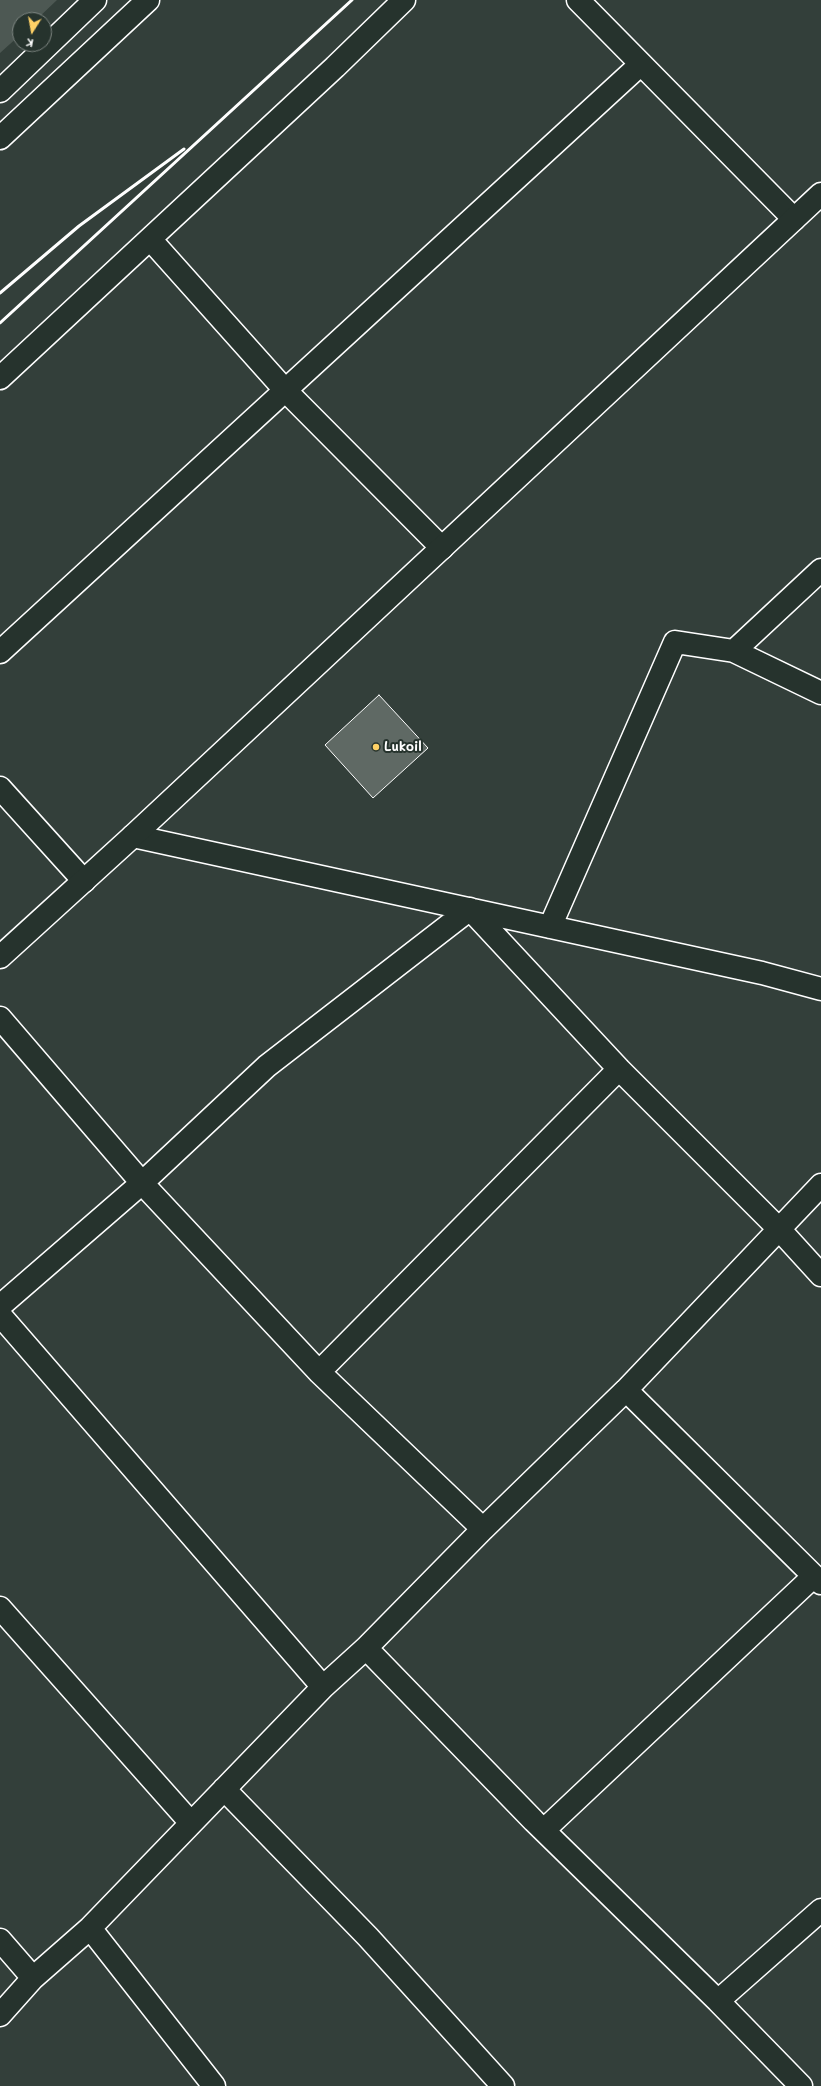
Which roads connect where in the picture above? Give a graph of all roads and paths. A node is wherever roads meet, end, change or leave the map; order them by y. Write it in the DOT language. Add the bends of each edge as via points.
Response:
graph roads {
  1 [pos="95,0"];
  2 [pos="148,0"];
  3 [pos="404,0"];
  4 [pos="578,0"];
  5 [pos="641,64"];
  6 [pos="0,91"];
  7 [pos="0,138"];
  8 [pos="821,194"];
  9 [pos="794,219"];
  10 [pos="150,239"];
  11 [pos="0,378"];
  12 [pos="285,390"];
  13 [pos="442,548"];
  14 [pos="821,570"];
  15 [pos="734,651"];
  16 [pos="0,652"];
  17 [pos="821,693"];
  18 [pos="0,788"];
  19 [pos="133,836"];
  20 [pos="84,881"];
  21 [pos="470,909"];
  22 [pos="550,927"];
  23 [pos="0,957"];
  24 [pos="821,989"];
  25 [pos="0,1018"];
  26 [pos="619,1069"];
  27 [pos="142,1183"];
  28 [pos="821,1185"];
  29 [pos="779,1229"];
  30 [pos="821,1275"];
  31 [pos="0,1306"];
  32 [pos="0,1315"];
  33 [pos="319,1372"];
  34 [pos="626,1390"];
  35 [pos="483,1529"];
  36 [pos="818,1579"];
  37 [pos="0,1608"];
  38 [pos="366,1648"];
  39 [pos="323,1686"];
  40 [pos="224,1789"];
  41 [pos="191,1823"];
  42 [pos="544,1830"];
  43 [pos="821,1910"];
  44 [pos="90,1928"];
  45 [pos="0,1940"];
  46 [pos="33,1978"];
  47 [pos="718,2001"];
  48 [pos="0,2015"];
  49 [pos="214,2086"];
  50 [pos="503,2086"];
  51 [pos="801,2086"];
  1 -- 6 [label="street"];
  2 -- 7 [label="street"];
  3 -- 10 [label="street" via="336,67"];
  4 -- 5 [label="street"];
  5 -- 9 [label="street"];
  5 -- 12 [label="street"];
  8 -- 9 [label="street"];
  9 -- 13 [label="street"];
  10 -- 11 [label="street"];
  10 -- 12 [label="street"];
  12 -- 13 [label="street"];
  12 -- 16 [label="street"];
  13 -- 19 [label="street"];
  14 -- 15 [label="street"];
  15 -- 17 [label="street"];
  15 -- 22 [label="street" via="675,642"];
  18 -- 20 [label="street"];
  19 -- 20 [label="street"];
  19 -- 21 [label="street"];
  20 -- 23 [label="street"];
  21 -- 22 [label="street"];
  21 -- 26 [label="street"];
  21 -- 27 [label="street" via="267,1066"];
  22 -- 24 [label="street" via="762,973"];
  25 -- 27 [label="street"];
  26 -- 29 [label="street"];
  26 -- 33 [label="street"];
  27 -- 31 [label="street"];
  27 -- 33 [label="street"];
  28 -- 29 [label="street"];
  29 -- 30 [label="street"];
  29 -- 34 [label="street"];
  32 -- 39 [label="street"];
  33 -- 35 [label="street"];
  34 -- 35 [label="street"];
  34 -- 36 [label="street"];
  35 -- 38 [label="street"];
  36 -- 42 [label="street"];
  37 -- 41 [label="street"];
  38 -- 39 [label="street"];
  38 -- 42 [label="street"];
  39 -- 40 [label="street"];
  40 -- 41 [label="street"];
  40 -- 50 [label="street" via="368,1937"];
  41 -- 44 [label="street"];
  42 -- 47 [label="street"];
  43 -- 47 [label="street"];
  44 -- 46 [label="street"];
  44 -- 49 [label="street"];
  45 -- 46 [label="street"];
  46 -- 48 [label="street"];
  47 -- 51 [label="street"];
}
